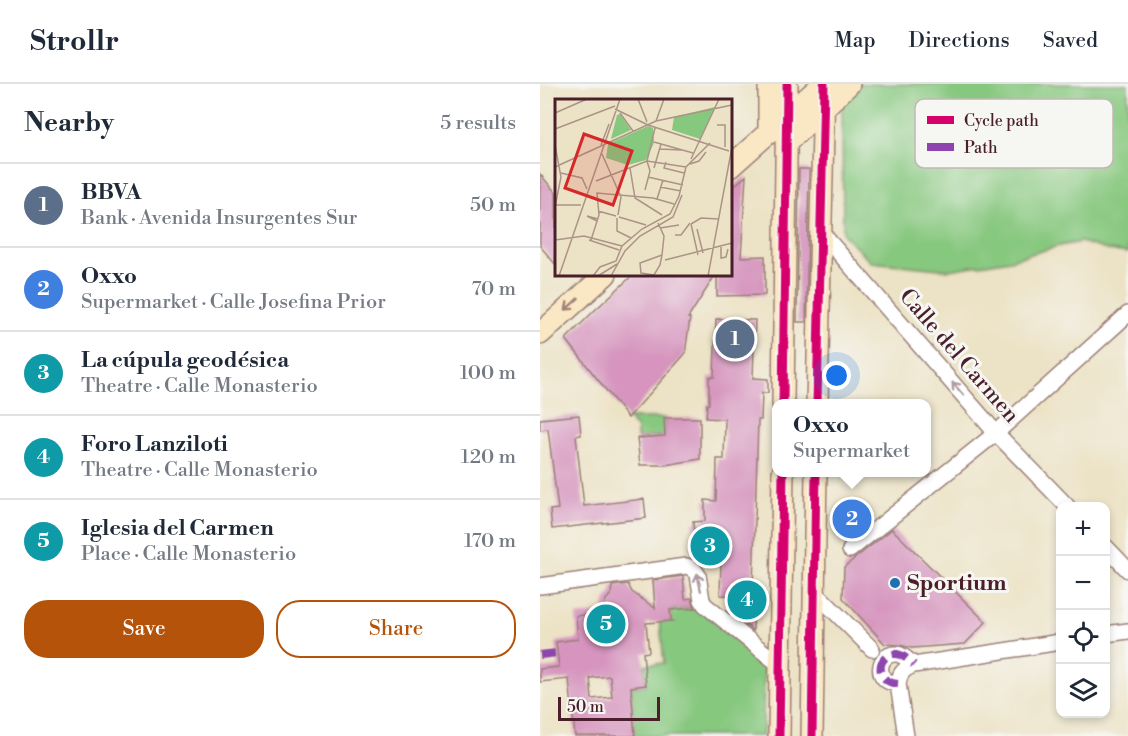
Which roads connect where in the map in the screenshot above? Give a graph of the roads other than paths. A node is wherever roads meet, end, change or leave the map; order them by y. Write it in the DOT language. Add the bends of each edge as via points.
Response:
graph roads {
  1 [pos="769,84"];
  2 [pos="787,84"];
  3 [pos="824,84"];
  4 [pos="849,84"];
  5 [pos="824,108"];
  6 [pos="787,116"];
  7 [pos="777,138"];
  8 [pos="732,166"];
  9 [pos="820,231"];
  10 [pos="604,276"];
  11 [pos="1128,314"];
  12 [pos="540,334"];
  13 [pos="783,399"];
  14 [pos="818,399"];
  15 [pos="996,433"];
  16 [pos="783,477"];
  17 [pos="816,477"];
  18 [pos="1062,502"];
  19 [pos="850,550"];
  20 [pos="1110,551"];
  21 [pos="1128,570"];
  22 [pos="540,586"];
  23 [pos="814,591"];
  24 [pos="1128,631"];
  25 [pos="1110,633"];
  26 [pos="1056,643"];
  27 [pos="872,649"];
  28 [pos="781,666"];
  29 [pos="779,736"];
  30 [pos="812,736"];
  31 [pos="906,736"];
  1 -- 7 [label="main road"];
  2 -- 6 [label="main road"];
  3 -- 5 [label="main road"];
  3 -- 6 [label="main road"];
  4 -- 5 [label="main road"];
  5 -- 7 [label="main road"];
  5 -- 9 [label="main road"];
  6 -- 7 [label="main road"];
  7 -- 8 [label="main road"];
  7 -- 13 [label="main road"];
  9 -- 14 [label="main road"];
  15 -- 9 [label="street, Calle del Carmen, one-way"];
  10 -- 12 [label="main road, one-way"];
  11 -- 15 [label="street"];
  15 -- 18 [label="street, Calle del Carmen"];
  15 -- 19 [label="street"];
  16 -- 28 [label="main road"];
  17 -- 23 [label="main road"];
  20 -- 21 [label="street"];
  28 -- 22 [label="street, one-way" via="705,605 698,575 690,567"];
  23 -- 27 [label="street"];
  23 -- 30 [label="main road"];
  24 -- 25 [label="street"];
  26 -- 31 [label="street" via="905,673"];
  28 -- 29 [label="main road"];
}
